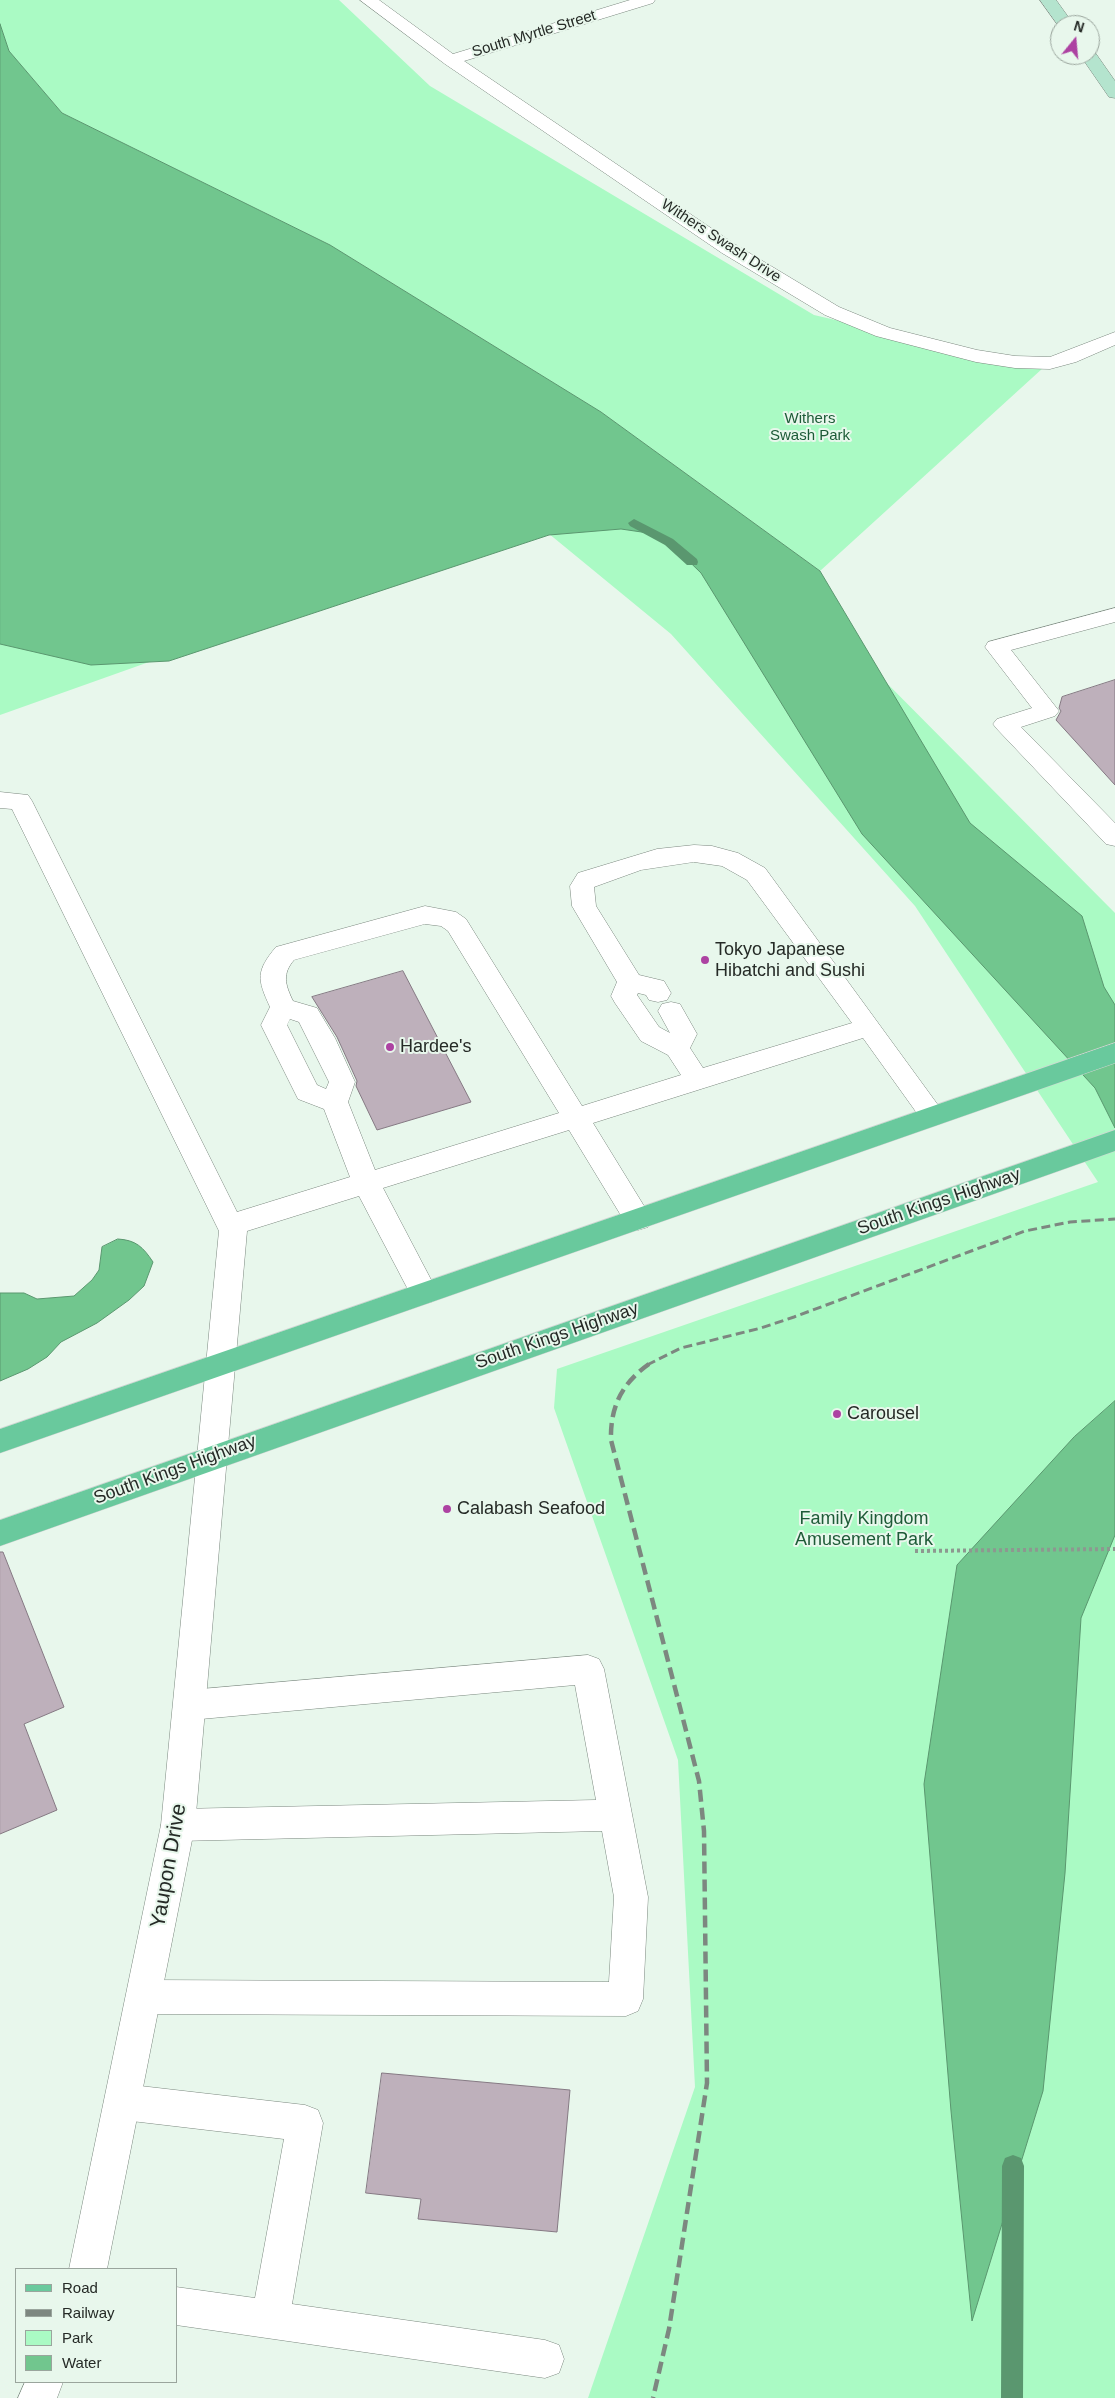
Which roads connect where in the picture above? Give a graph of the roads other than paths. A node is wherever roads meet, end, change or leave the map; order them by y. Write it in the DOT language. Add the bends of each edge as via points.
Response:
graph roads {
  1 [pos="368,0"];
  2 [pos="646,0"];
  3 [pos="1048,0"];
  4 [pos="1059,15"];
  5 [pos="451,60"];
  6 [pos="1095,65"];
  7 [pos="1115,93"];
  8 [pos="1115,338"];
  9 [pos="1115,615"];
  10 [pos="7,798"];
  11 [pos="1115,838"];
  12 [pos="630,982"];
  13 [pos="283,1007"];
  14 [pos="869,1028"];
  15 [pos="677,1048"];
  16 [pos="1115,1053"];
  17 [pos="697,1080"];
  18 [pos="335,1102"];
  19 [pos="933,1116"];
  20 [pos="575,1118"];
  21 [pos="1115,1140"];
  22 [pos="366,1182"];
  23 [pos="638,1219"];
  24 [pos="230,1225"];
  25 [pos="424,1293"];
  26 [pos="221,1364"];
  27 [pos="0,1441"];
  28 [pos="212,1457"];
  29 [pos="0,1533"];
  30 [pos="190,1705"];
  31 [pos="615,1815"];
  32 [pos="178,1825"];
  33 [pos="144,1997"];
  34 [pos="123,2102"];
  35 [pos="88,2268"];
  36 [pos="178,2306"];
  37 [pos="270,2319"];
  38 [pos="545,2359"];
  39 [pos="44,2383"];
  40 [pos="37,2398"];
  1 -- 5 [label="street, Withers Swash Drive"];
  2 -- 5 [label="street, South Myrtle Street"];
  3 -- 4 [label="main road"];
  5 -- 8 [label="street, Withers Swash Drive" via="729,248 832,310 883,332 976,356 1050,363"];
  6 -- 7 [label="main road"];
  9 -- 11 [label="street" via="996,647 1047,711 1005,724"];
  10 -- 24 [label="street"];
  12 -- 14 [label="street" via="584,906 582,886 587,879 637,862 692,853 729,859 756,874"];
  12 -- 15 [label="street" via="624,996 650,1034"];
  12 -- 15 [label="street" via="655,988 684,1034"];
  13 -- 18 [label="street" via="308,1015 322,1038 342,1082"];
  13 -- 18 [label="street" via="274,1025 307,1092"];
  13 -- 20 [label="street" via="270,980 274,966 285,953 425,915 447,918 457,925"];
  14 -- 17 [label="street"];
  14 -- 19 [label="street"];
  15 -- 17 [label="street"];
  16 -- 19 [label="main road"];
  17 -- 20 [label="street"];
  18 -- 22 [label="street"];
  19 -- 23 [label="main road"];
  20 -- 22 [label="street"];
  20 -- 23 [label="street"];
  21 -- 28 [label="main road, South Kings Highway"];
  22 -- 24 [label="street"];
  22 -- 25 [label="street"];
  23 -- 25 [label="main road"];
  24 -- 26 [label="street, Yaupon Drive" via="233,1231"];
  25 -- 26 [label="main road"];
  26 -- 27 [label="main road"];
  26 -- 28 [label="street, Yaupon Drive"];
  28 -- 29 [label="main road, South Kings Highway"];
  28 -- 30 [label="street, Yaupon Drive"];
  30 -- 31 [label="street" via="588,1669"];
  30 -- 32 [label="street, Yaupon Drive"];
  31 -- 32 [label="street"];
  31 -- 33 [label="street" via="631,1897 626,2000"];
  32 -- 33 [label="street, Yaupon Drive"];
  33 -- 34 [label="street, Yaupon Drive"];
  34 -- 35 [label="street, Yaupon Drive"];
  34 -- 37 [label="street" via="305,2123"];
  36 -- 37 [label="street"];
  37 -- 38 [label="street"];
  39 -- 40 [label="street"];
}
